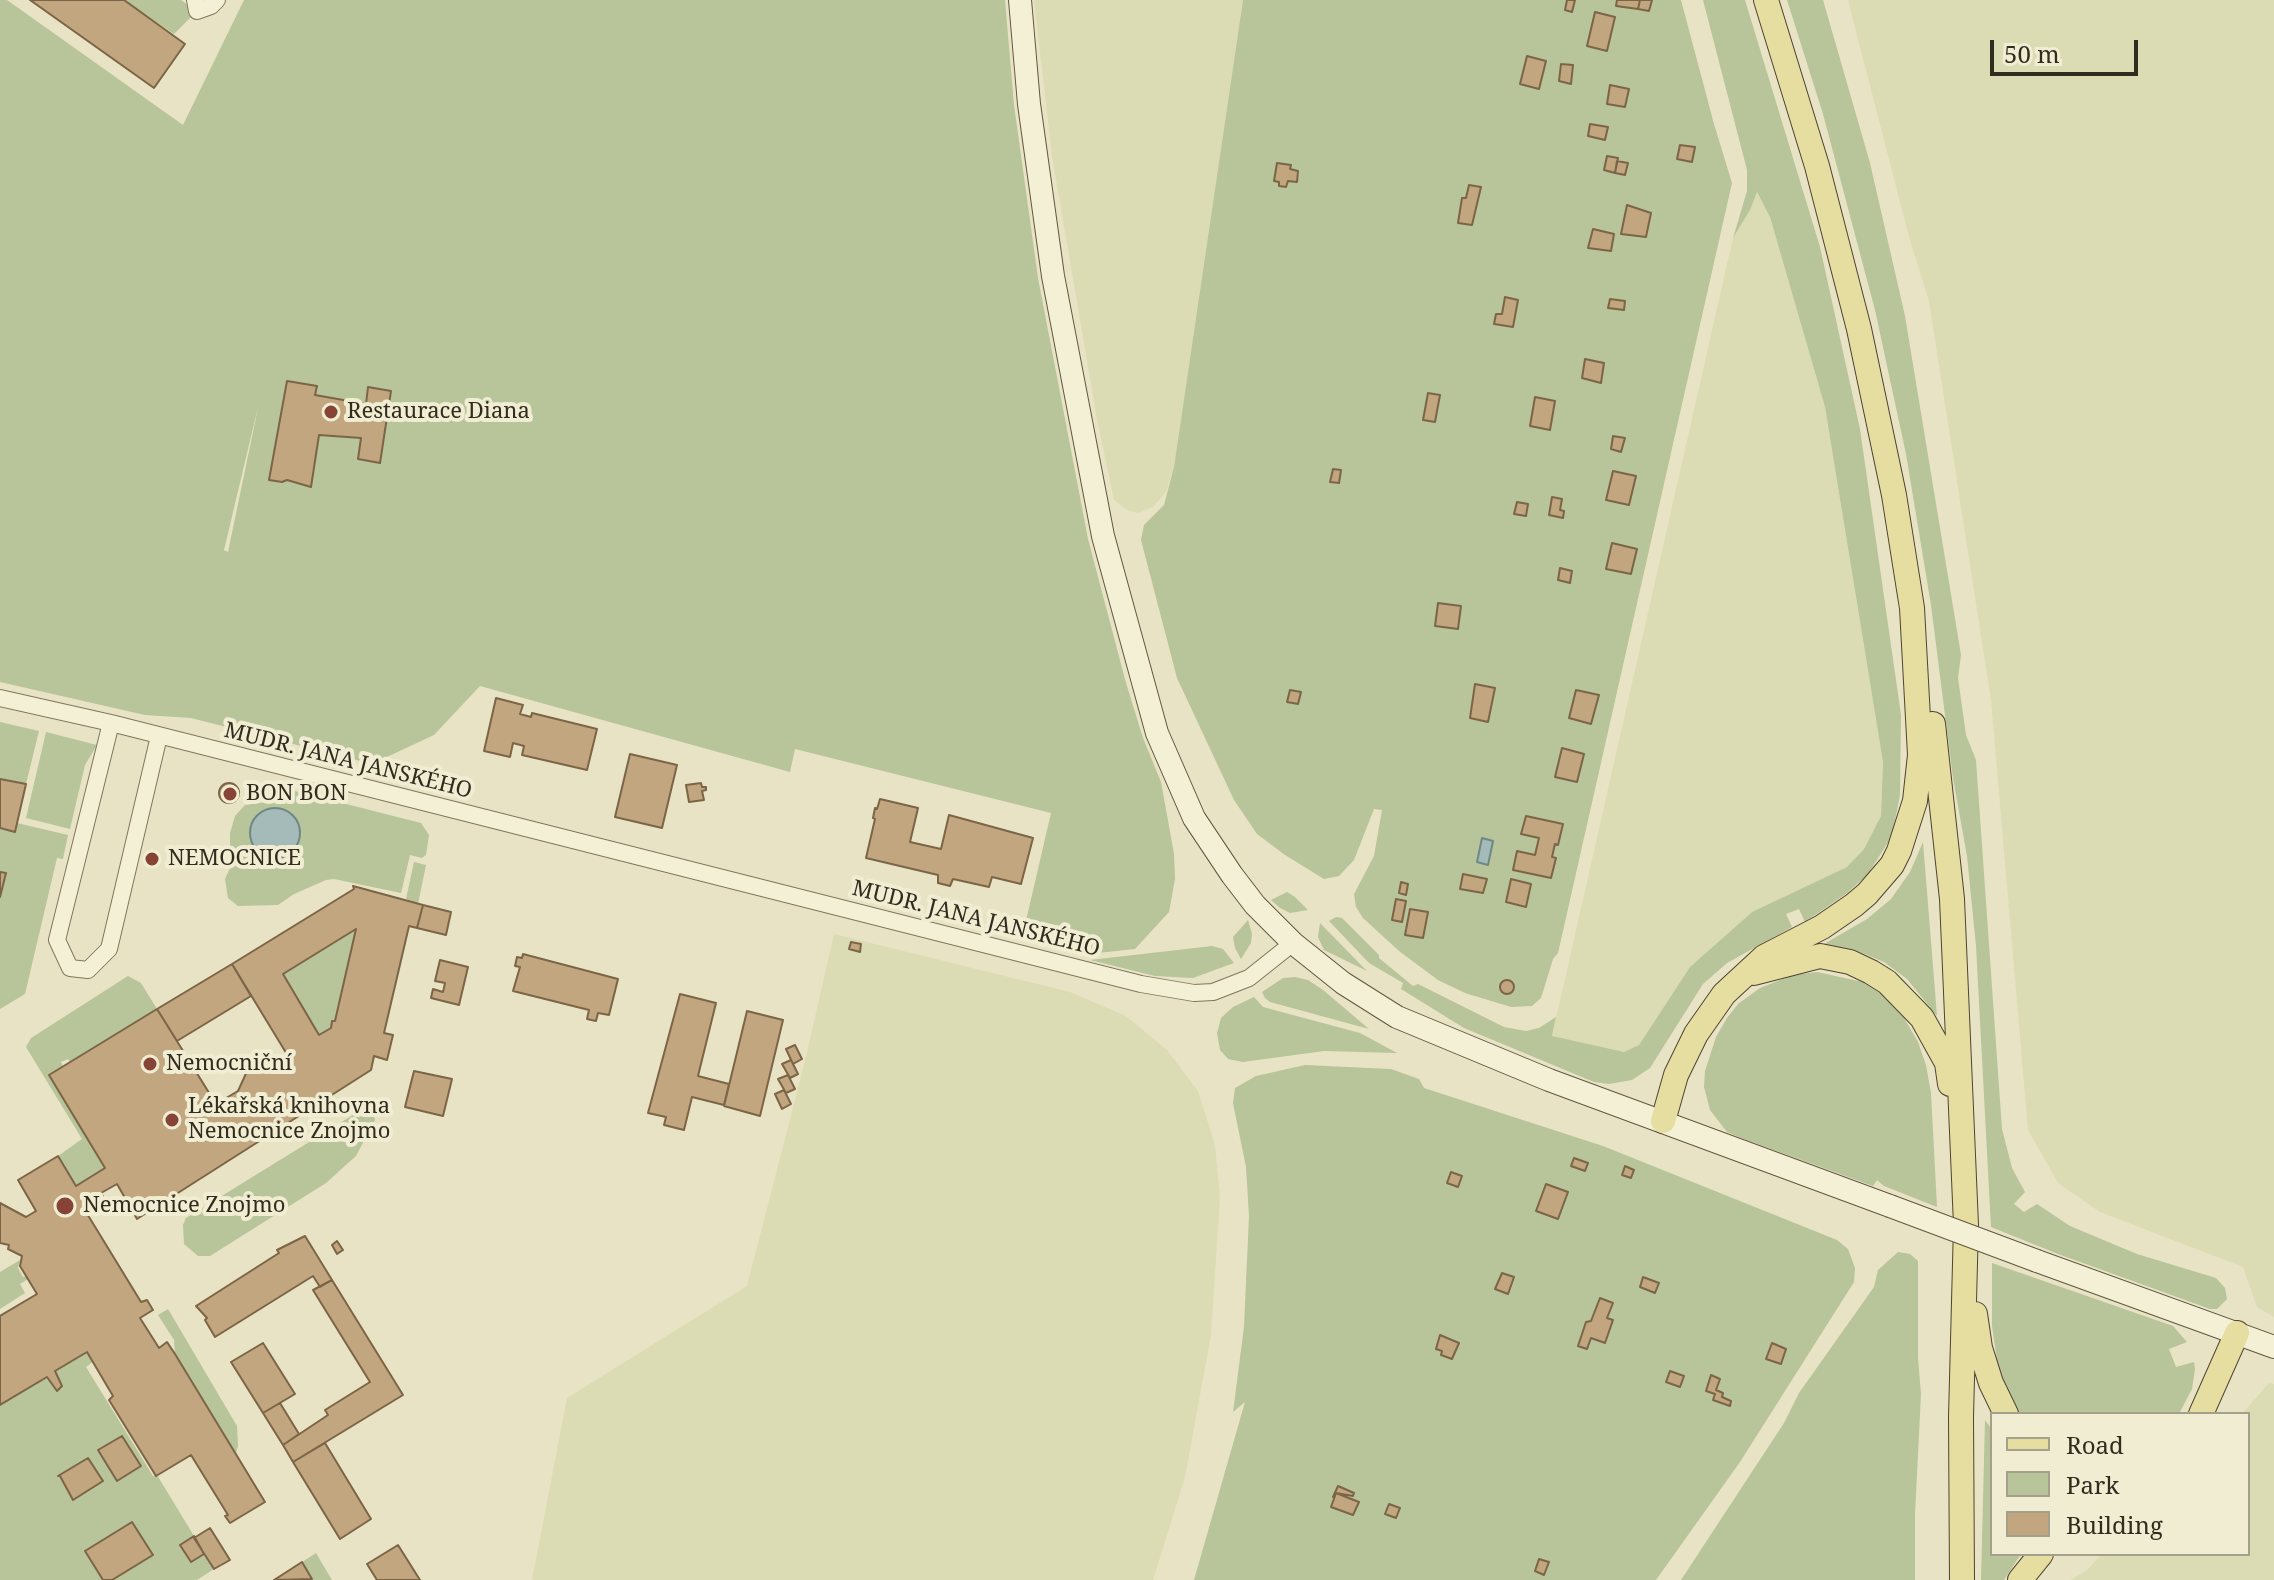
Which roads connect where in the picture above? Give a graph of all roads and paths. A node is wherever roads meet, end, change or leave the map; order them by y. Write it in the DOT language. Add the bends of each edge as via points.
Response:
graph roads {
  1 [pos="195,0"];
  2 [pos="217,0"];
  3 [pos="1020,0"];
  4 [pos="1766,0"];
  5 [pos="1912,608"];
  6 [pos="0,698"];
  7 [pos="111,723"];
  8 [pos="159,736"];
  9 [pos="1293,943"];
  10 [pos="1744,976"];
  11 [pos="1663,1121"];
  12 [pos="1964,1191"];
  13 [pos="1966,1254"];
  14 [pos="2237,1333"];
  15 [pos="2274,1347"];
  16 [pos="2005,1412"];
  17 [pos="2202,1412"];
  18 [pos="2039,1556"];
  19 [pos="1962,1580"];
  20 [pos="2020,1580"];
  1 -- 2 [label="street" via="197,11"];
  3 -- 9 [label="main road" via="1053,276 1103,536 1140,678 1194,818 1255,905"];
  4 -- 5 [label="main road" via="1859,329"];
  5 -- 10 [label="main road" via="1920,755 1915,801 1899,851 1867,894 1822,927 1764,957"];
  5 -- 12 [label="main road" via="1922,635 1952,899"];
  6 -- 7 [label="street"];
  7 -- 8 [label="street, MUDR. JANA JANSKÉHO"];
  7 -- 8 [label="street" via="57,940 70,968 88,970 109,949"];
  8 -- 9 [label="street, MUDR. JANA JANSKÉHO" via="1141,984 1213,992 1249,978"];
  9 -- 11 [label="main road" via="1397,1017"];
  10 -- 11 [label="main road" via="1696,1034 1676,1075"];
  10 -- 12 [label="main road" via="1820,956 1871,972 1905,998 1947,1063"];
  11 -- 14 [label="main road, bridge"];
  12 -- 13 [label="main road"];
  13 -- 16 [label="main road" via="1980,1348"];
  13 -- 19 [label="main road"];
  14 -- 15 [label="main road"];
  14 -- 17 [label="main road"];
  18 -- 20 [label="main road"];
}
